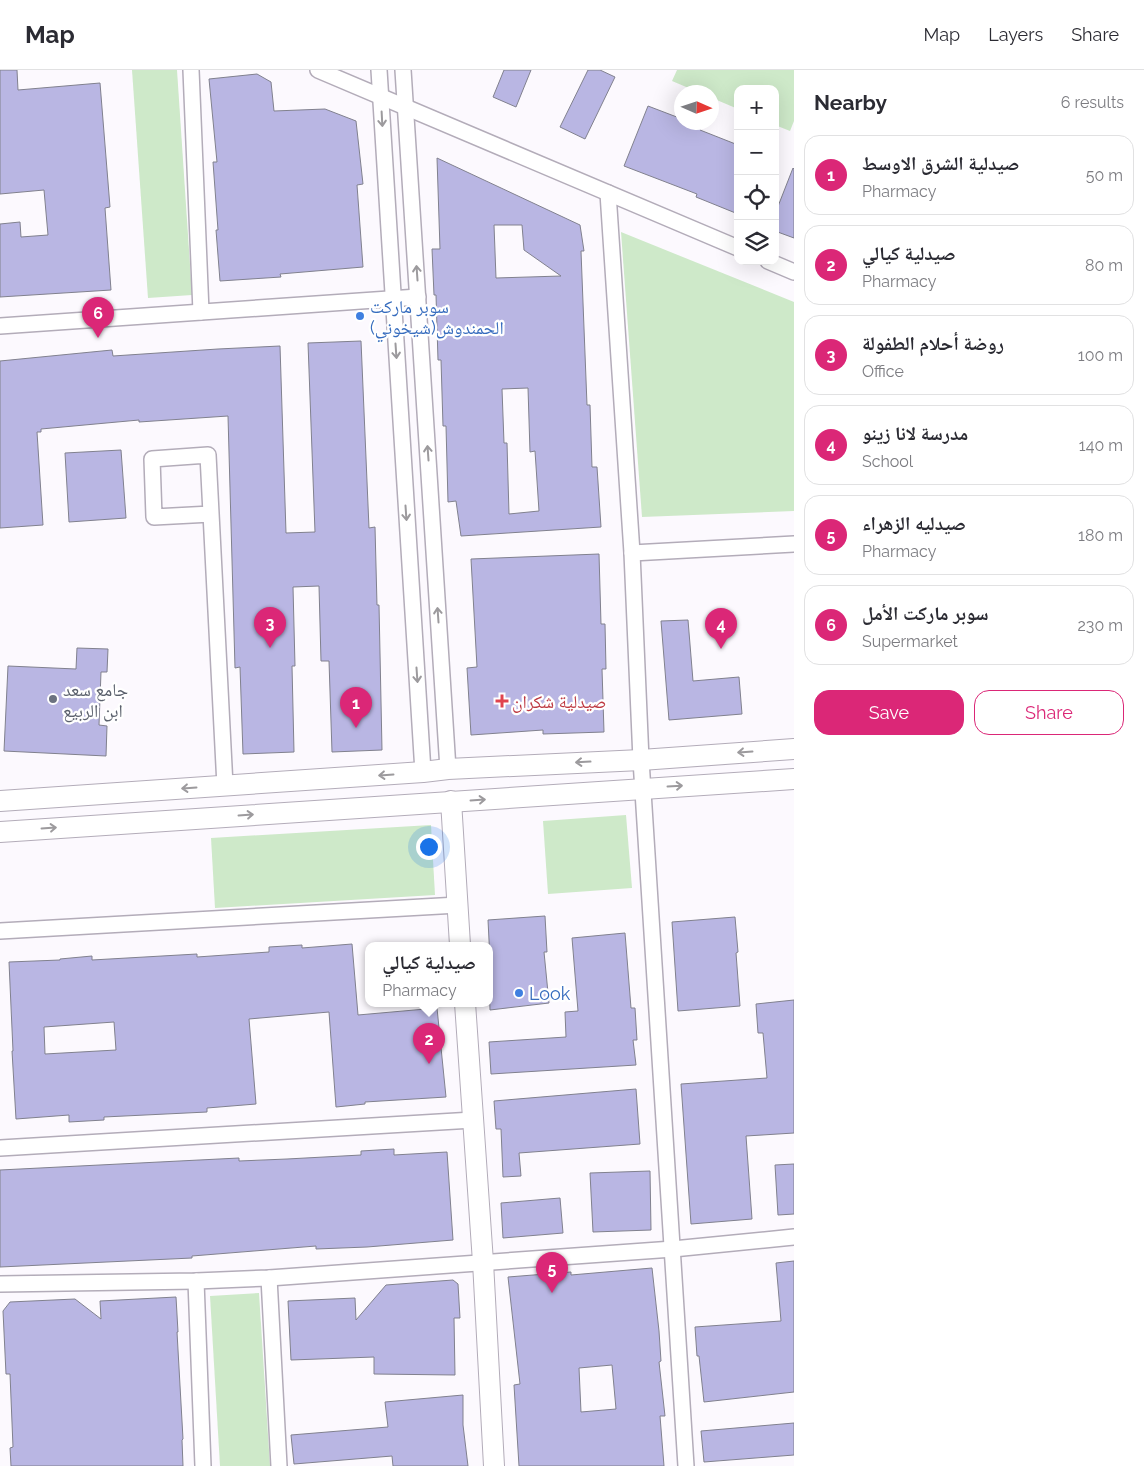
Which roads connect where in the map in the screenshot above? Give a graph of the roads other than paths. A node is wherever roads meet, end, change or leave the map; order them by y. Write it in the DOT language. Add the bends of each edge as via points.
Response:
graph roads {
  1 [pos="191,70"];
  2 [pos="318,70"];
  3 [pos="379,70"];
  4 [pos="403,70"];
  5 [pos="381,98"];
  6 [pos="406,107"];
  7 [pos="608,193"];
  8 [pos="734,246"];
  9 [pos="777,265"];
  10 [pos="794,272"];
  11 [pos="418,297"];
  12 [pos="393,298"];
  13 [pos="201,312"];
  14 [pos="0,326"];
  15 [pos="211,514"];
  16 [pos="794,544"];
  17 [pos="632,553"];
  18 [pos="794,749"];
  19 [pos="641,760"];
  20 [pos="448,768"];
  21 [pos="423,772"];
  22 [pos="794,779"];
  23 [pos="225,786"];
  24 [pos="643,788"];
  25 [pos="0,801"];
  26 [pos="451,801"];
  27 [pos="0,832"];
  28 [pos="458,905"];
  29 [pos="0,931"];
  30 [pos="460,942"];
  31 [pos="465,1007"];
  32 [pos="473,1120"];
  33 [pos="0,1148"];
  34 [pos="794,1237"];
  35 [pos="672,1250"];
  36 [pos="483,1262"];
  37 [pos="269,1278"];
  38 [pos="196,1281"];
  39 [pos="0,1284"];
  40 [pos="203,1466"];
  41 [pos="279,1466"];
  42 [pos="494,1466"];
  43 [pos="686,1466"];
  1 -- 13 [label="street"];
  2 -- 5 [label="street"];
  3 -- 5 [label="street"];
  4 -- 6 [label="street"];
  5 -- 6 [label="street"];
  5 -- 12 [label="street, one-way"];
  6 -- 7 [label="street"];
  11 -- 6 [label="street, one-way"];
  7 -- 8 [label="street"];
  7 -- 17 [label="street"];
  9 -- 10 [label="street"];
  11 -- 12 [label="street"];
  20 -- 11 [label="street, one-way"];
  12 -- 13 [label="street"];
  12 -- 21 [label="street, one-way"];
  13 -- 14 [label="street"];
  15 -- 15 [label="street" via="208,455 152,459 154,517"];
  15 -- 23 [label="street"];
  16 -- 17 [label="street"];
  17 -- 19 [label="street"];
  18 -- 19 [label="street, one-way"];
  19 -- 20 [label="street, one-way"];
  19 -- 24 [label="street"];
  20 -- 21 [label="street"];
  21 -- 23 [label="street, one-way"];
  24 -- 22 [label="street, one-way"];
  23 -- 25 [label="street, one-way"];
  26 -- 24 [label="street, one-way"];
  24 -- 35 [label="street"];
  27 -- 26 [label="street, one-way"];
  26 -- 28 [label="street"];
  28 -- 29 [label="street"];
  28 -- 30 [label="street"];
  31 -- 32 [label="street"];
  32 -- 33 [label="street"];
  32 -- 36 [label="street"];
  34 -- 35 [label="street"];
  35 -- 36 [label="street"];
  35 -- 43 [label="street"];
  36 -- 37 [label="street"];
  36 -- 42 [label="street"];
  37 -- 38 [label="street"];
  37 -- 41 [label="street"];
  38 -- 39 [label="street"];
  38 -- 40 [label="street"];
}
